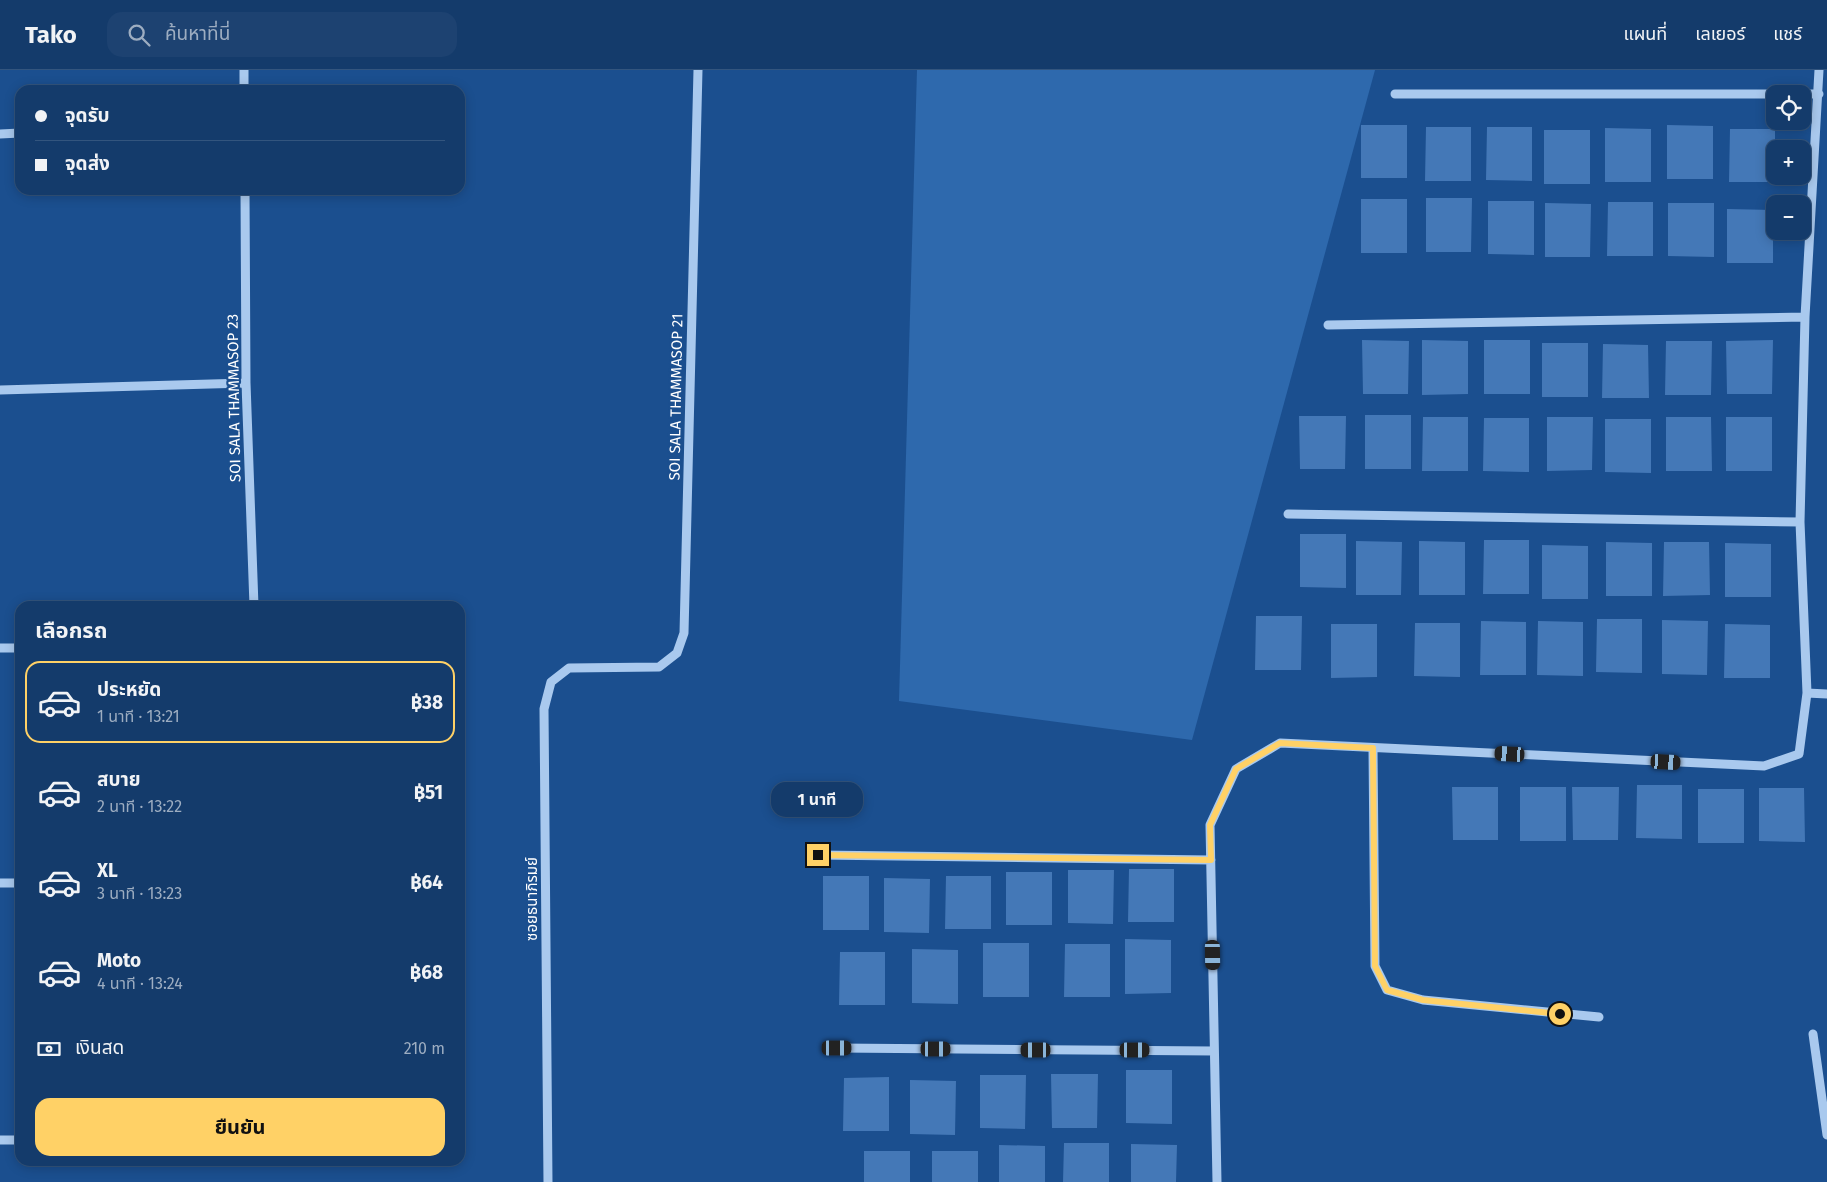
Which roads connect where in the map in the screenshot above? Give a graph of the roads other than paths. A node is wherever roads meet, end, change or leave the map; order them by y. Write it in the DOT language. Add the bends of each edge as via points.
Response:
graph roads {
  1 [pos="244,70"];
  2 [pos="698,70"];
  3 [pos="1819,70"];
  4 [pos="244,85"];
  5 [pos="1395,94"];
  6 [pos="1766,94"];
  7 [pos="1811,94"];
  8 [pos="1819,94"];
  9 [pos="15,133"];
  10 [pos="0,134"];
  11 [pos="245,195"];
  12 [pos="1805,317"];
  13 [pos="1328,325"];
  14 [pos="246,383"];
  15 [pos="0,390"];
  16 [pos="1288,514"];
  17 [pos="1800,522"];
  18 [pos="254,601"];
  19 [pos="0,648"];
  20 [pos="15,648"];
  21 [pos="612,667"];
  22 [pos="1807,693"];
  23 [pos="1827,694"];
  24 [pos="1373,748"];
  25 [pos="818,855"];
  26 [pos="1211,860"];
  27 [pos="0,883"];
  28 [pos="15,883"];
  29 [pos="1599,1017"];
  30 [pos="1813,1034"];
  31 [pos="837,1048"];
  32 [pos="1214,1051"];
  33 [pos="1827,1136"];
  34 [pos="0,1140"];
  35 [pos="15,1140"];
  36 [pos="548,1182"];
  37 [pos="1217,1182"];
  1 -- 4 [label="street"];
  2 -- 21 [label="street, SOI SALA THAMMASOP 21" via="684,633 677,653 660,666"];
  3 -- 8 [label="street"];
  5 -- 6 [label="street"];
  7 -- 8 [label="street"];
  8 -- 12 [label="street"];
  9 -- 10 [label="street"];
  11 -- 14 [label="street, SOI SALA THAMMASOP 23"];
  12 -- 13 [label="street"];
  12 -- 17 [label="street"];
  14 -- 15 [label="street"];
  14 -- 18 [label="street, SOI SALA THAMMASOP 23"];
  16 -- 17 [label="street"];
  17 -- 22 [label="street"];
  19 -- 20 [label="street"];
  21 -- 36 [label="street, ซอยธนาภิรมย์" via="569,668 551,682 544,709"];
  22 -- 23 [label="street"];
  22 -- 24 [label="street" via="1799,754 1764,766"];
  24 -- 26 [label="street" via="1280,743 1236,769 1210,825"];
  24 -- 29 [label="street" via="1375,966 1387,990 1423,1000"];
  25 -- 26 [label="street"];
  26 -- 32 [label="street"];
  27 -- 28 [label="street"];
  30 -- 33 [label="street"];
  31 -- 32 [label="street"];
  32 -- 37 [label="street"];
  34 -- 35 [label="street"];
}
